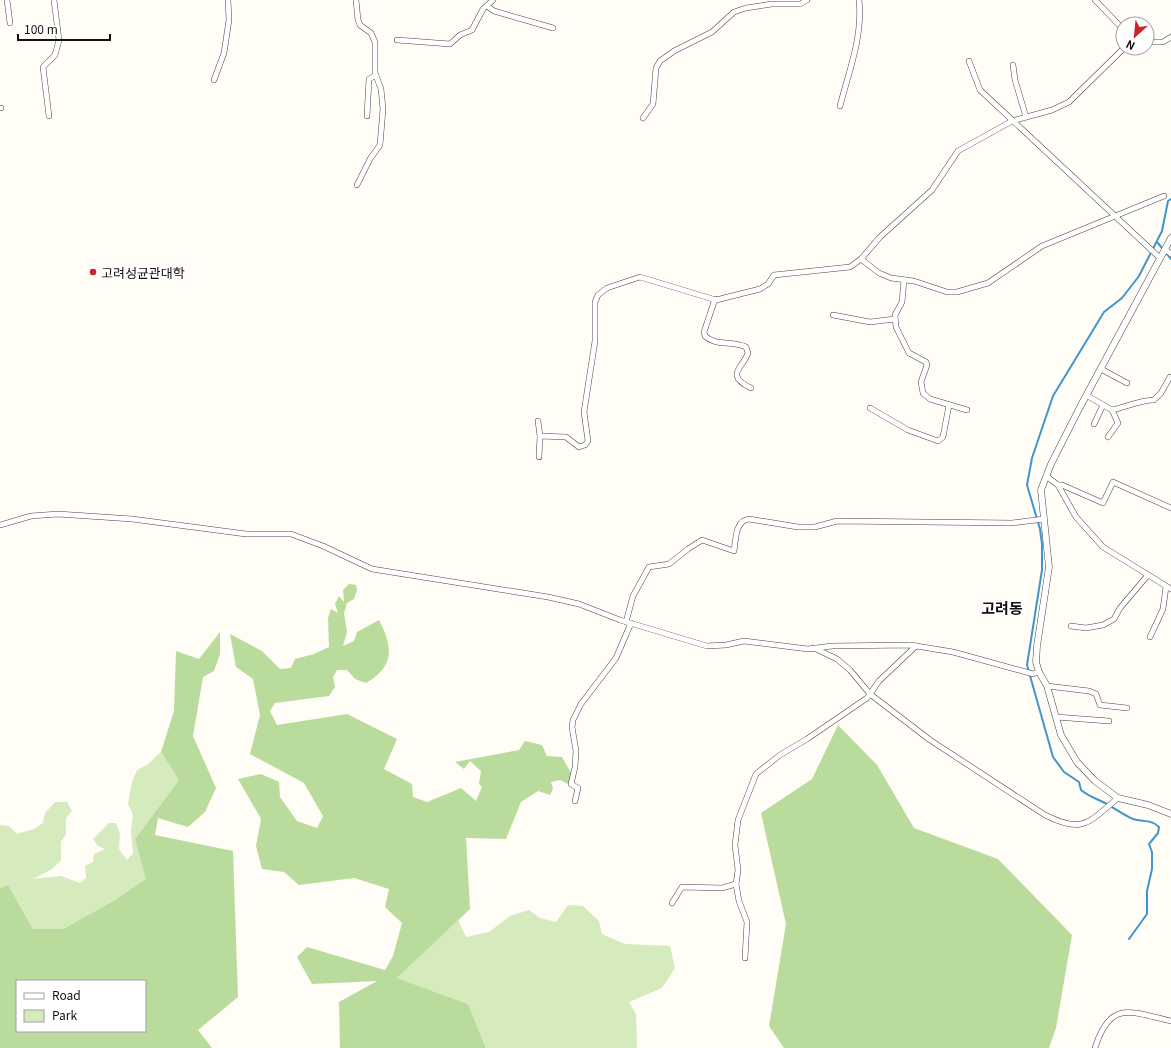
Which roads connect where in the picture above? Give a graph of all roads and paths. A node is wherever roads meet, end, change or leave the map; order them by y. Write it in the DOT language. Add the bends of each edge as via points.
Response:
graph roads {
  1 [pos="7,0"];
  2 [pos="54,0"];
  3 [pos="228,0"];
  4 [pos="356,0"];
  5 [pos="493,0"];
  6 [pos="807,0"];
  7 [pos="859,0"];
  8 [pos="1094,0"];
  9 [pos="487,6"];
  10 [pos="1115,21"];
  11 [pos="10,23"];
  12 [pos="553,28"];
  13 [pos="1171,37"];
  14 [pos="397,40"];
  15 [pos="1155,42"];
  16 [pos="1116,56"];
  17 [pos="969,61"];
  18 [pos="1013,65"];
  19 [pos="376,75"];
  20 [pos="214,80"];
  21 [pos="840,106"];
  22 [pos="49,116"];
  23 [pos="366,116"];
  24 [pos="1026,117"];
  25 [pos="643,118"];
  26 [pos="1012,122"];
  27 [pos="357,185"];
  28 [pos="1164,196"];
  29 [pos="1114,215"];
  30 [pos="1171,238"];
  31 [pos="1162,253"];
  32 [pos="1171,254"];
  33 [pos="861,258"];
  34 [pos="904,280"];
  35 [pos="714,299"];
  36 [pos="833,315"];
  37 [pos="895,319"];
  38 [pos="1101,369"];
  39 [pos="1170,376"];
  40 [pos="1127,383"];
  41 [pos="751,388"];
  42 [pos="1086,395"];
  43 [pos="949,405"];
  44 [pos="1103,405"];
  45 [pos="870,408"];
  46 [pos="967,410"];
  47 [pos="1112,410"];
  48 [pos="538,421"];
  49 [pos="1094,424"];
  50 [pos="540,436"];
  51 [pos="1108,437"];
  52 [pos="539,457"];
  53 [pos="1046,476"];
  54 [pos="1058,485"];
  55 [pos="1171,508"];
  56 [pos="1043,519"];
  57 [pos="0,525"];
  58 [pos="1148,575"];
  59 [pos="1169,587"];
  60 [pos="629,622"];
  61 [pos="1070,626"];
  62 [pos="1150,637"];
  63 [pos="916,646"];
  64 [pos="813,648"];
  65 [pos="1036,673"];
  66 [pos="1047,686"];
  67 [pos="870,694"];
  68 [pos="1127,708"];
  69 [pos="1056,717"];
  70 [pos="1109,721"];
  71 [pos="1118,798"];
  72 [pos="575,801"];
  73 [pos="1171,814"];
  74 [pos="736,884"];
  75 [pos="672,903"];
  76 [pos="746,958"];
  77 [pos="1171,1021"];
  78 [pos="1095,1048"];
  1 -- 11 [label="street"];
  2 -- 22 [label="street" via="59,40 55,55 43,67"];
  3 -- 20 [label="street" via="229,20 224,53"];
  4 -- 19 [label="street" via="360,25 371,33 375,42"];
  5 -- 9 [label="street"];
  6 -- 25 [label="street" via="792,6 772,4 734,12 712,32 674,50 660,61 656,68 653,104"];
  7 -- 21 [label="street" via="859,29"];
  8 -- 10 [label="street"];
  9 -- 12 [label="street" via="494,11"];
  9 -- 14 [label="street" via="472,30 460,35 450,44"];
  13 -- 15 [label="street" via="1163,42"];
  16 -- 24 [label="street" via="1070,102"];
  17 -- 26 [label="street" via="980,90"];
  18 -- 24 [label="street"];
  19 -- 23 [label="street" via="369,79"];
  19 -- 27 [label="street" via="381,89 383,109 380,145"];
  24 -- 26 [label="street"];
  26 -- 29 [label="street"];
  26 -- 33 [label="street" via="958,151 932,190 880,237"];
  28 -- 29 [label="street"];
  29 -- 31 [label="street" via="1149,248"];
  29 -- 34 [label="street" via="1111,219 1042,246 988,283 972,289 947,292"];
  30 -- 31 [label="street"];
  31 -- 32 [label="street"];
  31 -- 38 [label="street"];
  33 -- 34 [label="street" via="879,273"];
  33 -- 35 [label="street" via="850,267 774,275 768,284 760,289"];
  34 -- 37 [label="street" via="902,302"];
  35 -- 41 [label="street" via="705,336 717,343 733,343 746,347 748,353 738,368 738,378 742,384"];
  35 -- 50 [label="street" via="640,276 607,288 598,295 595,302 595,340 584,412 588,441 579,447 566,437"];
  36 -- 37 [label="street" via="870,322"];
  37 -- 43 [label="street" via="896,327 909,353 926,362 921,382 923,393"];
  38 -- 40 [label="street"];
  38 -- 42 [label="street"];
  39 -- 47 [label="street" via="1154,400 1145,400 1136,405"];
  42 -- 44 [label="street"];
  42 -- 53 [label="street"];
  43 -- 45 [label="street" via="943,437 938,441 908,430"];
  43 -- 46 [label="street"];
  44 -- 47 [label="street"];
  44 -- 49 [label="street"];
  47 -- 51 [label="street" via="1118,423"];
  48 -- 50 [label="street"];
  50 -- 52 [label="street"];
  53 -- 54 [label="street"];
  53 -- 56 [label="street" via="1041,490"];
  54 -- 55 [label="street" via="1103,503 1113,482"];
  54 -- 58 [label="street" via="1076,517 1103,547"];
  56 -- 60 [label="street" via="1012,523 837,521 815,527 798,528 744,520 738,526 734,550 702,540 669,564 649,567 633,596"];
  56 -- 65 [label="street" via="1049,567 1037,646"];
  57 -- 60 [label="street" via="31,516 58,514 132,519 246,534 291,534 372,569 548,597 579,604"];
  58 -- 59 [label="street"];
  58 -- 61 [label="street" via="1114,619 1103,625 1086,628"];
  59 -- 62 [label="street" via="1163,609"];
  60 -- 64 [label="street" via="708,646 744,641"];
  60 -- 72 [label="street" via="616,658 581,704 573,720 576,751 571,784 578,788"];
  63 -- 64 [label="street"];
  63 -- 65 [label="street" via="953,652"];
  63 -- 67 [label="street" via="879,681"];
  64 -- 67 [label="street" via="837,659"];
  65 -- 66 [label="street"];
  66 -- 68 [label="street" via="1089,691 1096,694 1100,705"];
  66 -- 69 [label="street"];
  67 -- 71 [label="street" via="930,740 1061,823 1087,824"];
  67 -- 74 [label="street" via="813,735 780,754 756,774 738,820 735,845 738,870"];
  69 -- 70 [label="street"];
  69 -- 71 [label="street" via="1061,735 1077,762 1095,781"];
  71 -- 73 [label="street"];
  74 -- 75 [label="street" via="722,888 682,887"];
  74 -- 76 [label="street" via="747,922"];
  77 -- 78 [label="street" via="1118,1013 1103,1029"];
}
